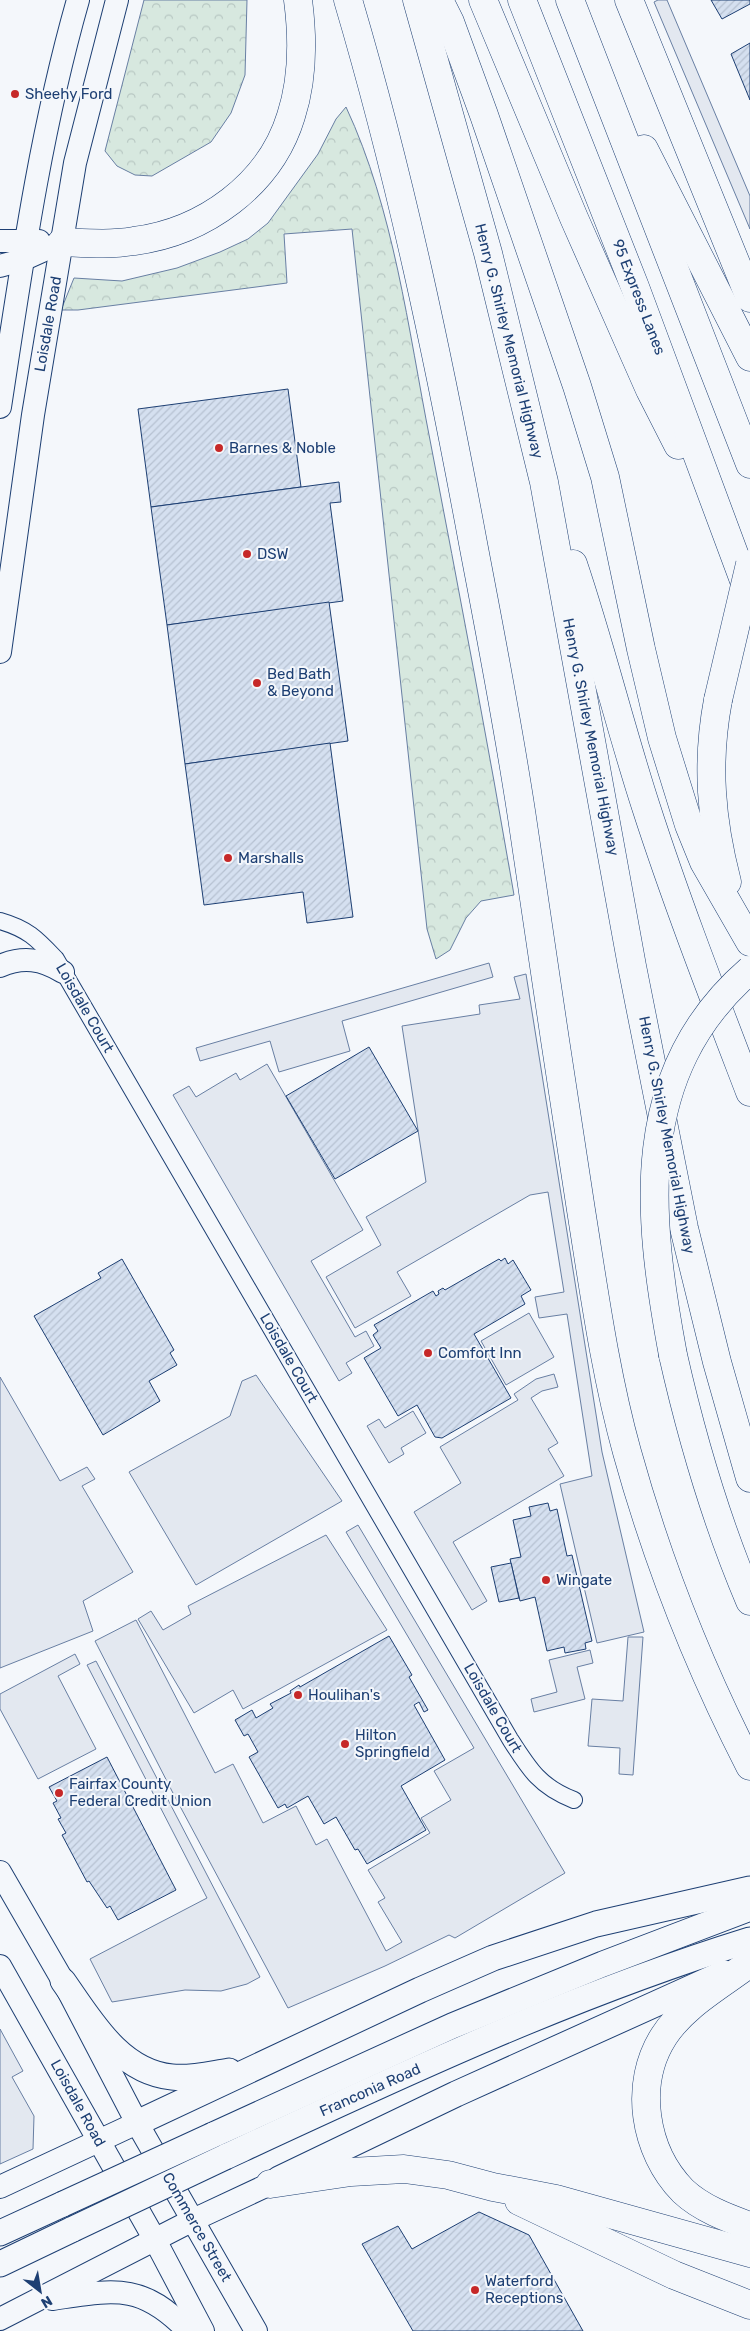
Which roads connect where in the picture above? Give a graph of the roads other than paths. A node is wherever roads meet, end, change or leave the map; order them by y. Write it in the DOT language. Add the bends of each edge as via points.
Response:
graph roads {
  1 [pos="78,0"];
  2 [pos="117,0"];
  3 [pos="298,0"];
  4 [pos="348,0"];
  5 [pos="417,0"];
  6 [pos="439,0"];
  7 [pos="482,0"];
  8 [pos="522,0"];
  9 [pos="629,0"];
  10 [pos="575,12"];
  11 [pos="0,242"];
  12 [pos="62,242"];
  13 [pos="24,250"];
  14 [pos="0,266"];
  15 [pos="750,298"];
  16 [pos="0,316"];
  17 [pos="11,336"];
  18 [pos="750,357"];
  19 [pos="0,407"];
  20 [pos="750,464"];
  21 [pos="544,482"];
  22 [pos="743,559"];
  23 [pos="750,596"];
  24 [pos="0,652"];
  25 [pos="0,921"];
  26 [pos="747,938"];
  27 [pos="0,966"];
  28 [pos="750,970"];
  29 [pos="63,972"];
  30 [pos="750,1092"];
  31 [pos="750,1478"];
  32 [pos="750,1601"];
  33 [pos="750,1766"];
  34 [pos="574,1800"];
  35 [pos="0,1872"];
  36 [pos="750,1889"];
  37 [pos="750,1908"];
  38 [pos="750,1940"];
  39 [pos="750,1962"];
  40 [pos="0,1966"];
  41 [pos="63,1981"];
  42 [pos="256,2067"];
  43 [pos="137,2123"];
  44 [pos="99,2141"];
  45 [pos="270,2184"];
  46 [pos="0,2187"];
  47 [pos="494,2187"];
  48 [pos="193,2220"];
  49 [pos="750,2226"];
  50 [pos="0,2233"];
  51 [pos="155,2240"];
  52 [pos="750,2253"];
  53 [pos="0,2264"];
  54 [pos="31,2303"];
  55 [pos="750,2305"];
  56 [pos="0,2319"];
  57 [pos="188,2331"];
  58 [pos="203,2331"];
  59 [pos="256,2331"];
  1 -- 13 [label="main road" via="60,62"];
  2 -- 12 [label="main road, Loisdale Road" via="75,163"];
  3 -- 12 [label="highway" via="301,36 298,90 291,118 280,142 253,182 222,209 197,223 163,235 100,244"];
  4 -- 33 [label="highway" via="398,183 451,423 510,743 561,1087 611,1387 626,1448 662,1562 713,1689"];
  5 -- 21 [label="highway, Henry G. Shirley Memorial Highway" via="488,253"];
  6 -- 26 [label="highway" via="450,22 493,143 602,468 660,729 689,824 704,862"];
  7 -- 22 [label="highway" via="540,141 650,390"];
  8 -- 22 [label="highway, 95 Express Lanes"];
  9 -- 15 [label="highway"];
  10 -- 18 [label="highway"];
  10 -- 20 [label="highway"];
  11 -- 13 [label="main road"];
  12 -- 13 [label="main road"];
  12 -- 24 [label="main road, Loisdale Road" via="33,415"];
  13 -- 14 [label="main road"];
  13 -- 17 [label="main road"];
  16 -- 17 [label="main road"];
  17 -- 19 [label="main road"];
  21 -- 30 [label="highway" via="589,610 627,746 667,870"];
  21 -- 31 [label="highway, Henry G. Shirley Memorial Highway" via="632,966 684,1228"];
  22 -- 23 [label="highway, 95 Express Lanes"];
  22 -- 26 [label="highway, bridge" via="711,748 713,814 728,889"];
  25 -- 29 [label="street, Loisdale Court" via="35,936"];
  27 -- 29 [label="main road" via="24,959 51,964"];
  28 -- 32 [label="highway, bridge" via="712,1008 692,1036 665,1102 656,1171 655,1209 664,1303 697,1455"];
  29 -- 34 [label="street, Loisdale Court" via="510,1739 541,1782 555,1793"];
  35 -- 41 [label="main road"];
  36 -- 42 [label="main road" via="596,1924 523,1947 420,1990"];
  37 -- 50 [label="main road, Franconia Road, bridge" via="452,2026"];
  38 -- 53 [label="main road, Franconia Road, bridge" via="672,1964 360,2094"];
  39 -- 45 [label="main road" via="456,2094"];
  39 -- 49 [label="highway" via="675,2021 655,2053 646,2103 657,2152 684,2191 704,2206"];
  40 -- 44 [label="main road, Loisdale Road"];
  41 -- 42 [label="main road" via="106,2040 120,2054 146,2070 163,2076 189,2077"];
  41 -- 43 [label="main road"];
  42 -- 43 [label="main road"];
  43 -- 44 [label="main road"];
  43 -- 48 [label="main road, Commerce Street"];
  44 -- 46 [label="main road"];
  44 -- 51 [label="main road, Loisdale Road"];
  45 -- 47 [label="highway" via="352,2172 404,2169 448,2175"];
  45 -- 48 [label="main road"];
  47 -- 52 [label="highway" via="556,2199"];
  47 -- 55 [label="highway" via="674,2275"];
  48 -- 51 [label="main road"];
  48 -- 59 [label="main road, Commerce Street"];
  51 -- 54 [label="main road"];
  51 -- 58 [label="main road"];
  54 -- 56 [label="main road"];
  54 -- 57 [label="main road" via="91,2293 136,2294 164,2308"];
}
